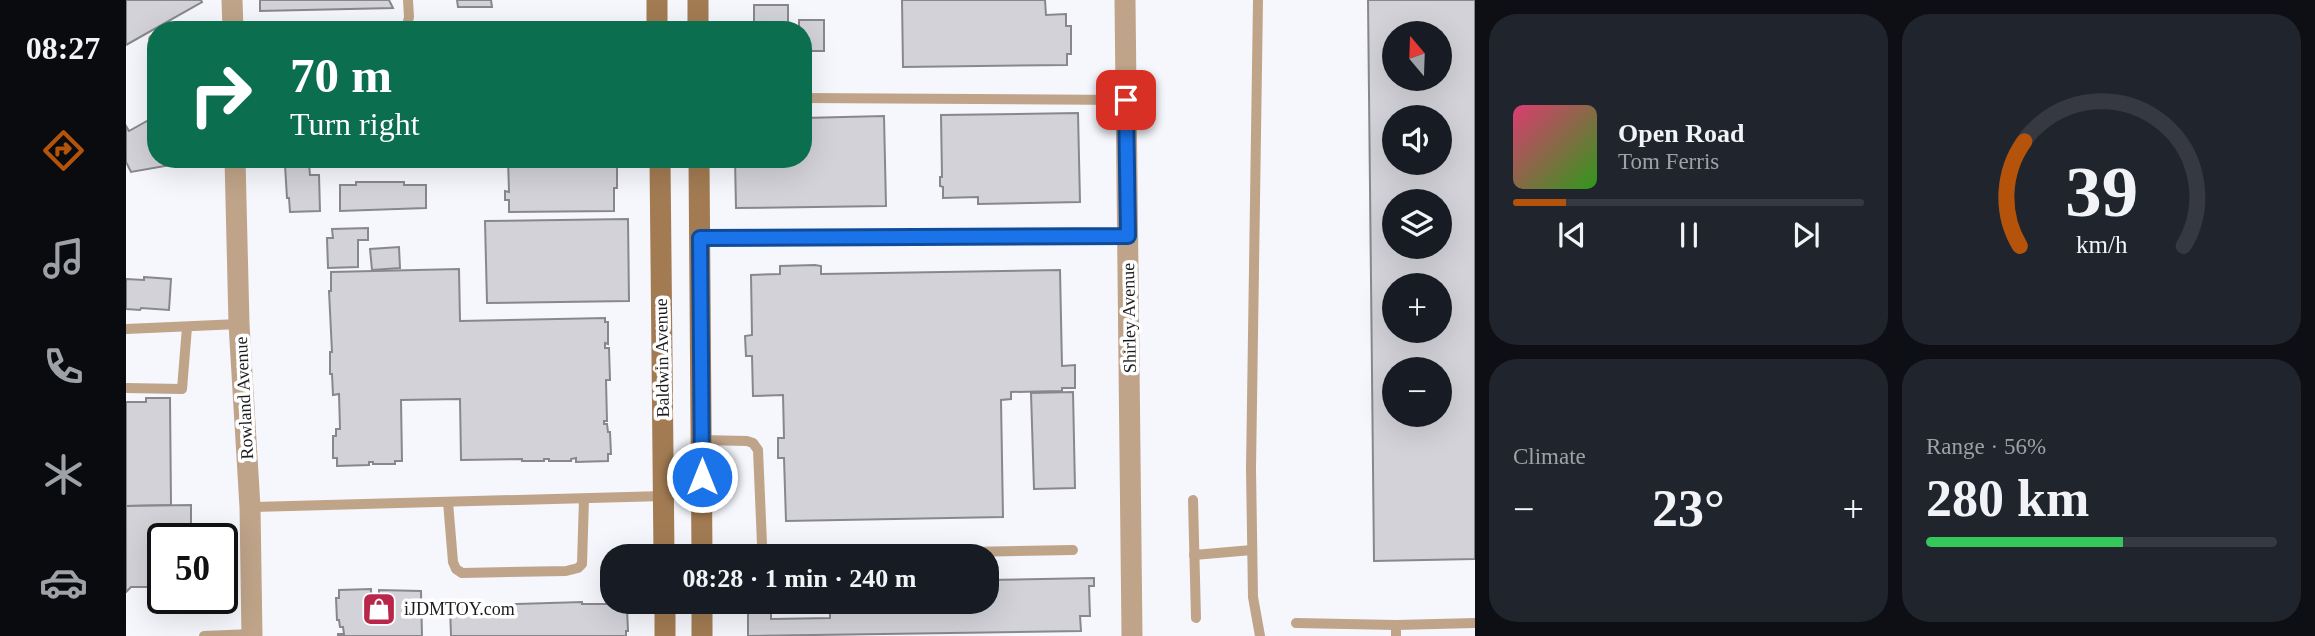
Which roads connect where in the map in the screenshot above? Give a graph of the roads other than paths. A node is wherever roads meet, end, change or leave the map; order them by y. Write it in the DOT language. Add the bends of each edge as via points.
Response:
graph roads {
  1 [pos="232,0"];
  2 [pos="408,0"];
  3 [pos="657,0"];
  4 [pos="698,0"];
  5 [pos="1125,0"];
  6 [pos="1258,0"];
  7 [pos="233,21"];
  8 [pos="408,21"];
  9 [pos="657,21"];
  10 [pos="698,21"];
  11 [pos="812,98"];
  12 [pos="1126,100"];
  13 [pos="235,168"];
  14 [pos="660,168"];
  15 [pos="699,168"];
  16 [pos="1128,236"];
  17 [pos="700,238"];
  18 [pos="239,324"];
  19 [pos="187,327"];
  20 [pos="126,329"];
  21 [pos="126,388"];
  22 [pos="702,440"];
  23 [pos="664,496"];
  24 [pos="584,499"];
  25 [pos="1193,500"];
  26 [pos="448,502"];
  27 [pos="250,507"];
  28 [pos="664,544"];
  29 [pos="702,544"];
  30 [pos="761,544"];
  31 [pos="1073,550"];
  32 [pos="1252,550"];
  33 [pos="999,551"];
  34 [pos="1194,555"];
  35 [pos="665,614"];
  36 [pos="702,614"];
  37 [pos="1196,618"];
  38 [pos="1296,623"];
  39 [pos="1475,623"];
  40 [pos="1396,630"];
  41 [pos="252,635"];
  42 [pos="204,636"];
  43 [pos="666,636"];
  44 [pos="702,636"];
  45 [pos="1132,636"];
  46 [pos="1260,636"];
  1 -- 7 [label="street"];
  2 -- 8 [label="lane"];
  3 -- 9 [label="main road"];
  4 -- 10 [label="main road"];
  5 -- 12 [label="street, Shirley Avenue"];
  6 -- 32 [label="lane"];
  11 -- 12 [label="lane"];
  12 -- 16 [label="street, Shirley Avenue"];
  13 -- 18 [label="street, Rowland Avenue"];
  14 -- 23 [label="main road, Baldwin Avenue"];
  15 -- 17 [label="main road"];
  16 -- 17 [label="lane"];
  16 -- 45 [label="street, Shirley Avenue"];
  17 -- 22 [label="main road"];
  18 -- 19 [label="lane"];
  18 -- 27 [label="street, Rowland Avenue"];
  19 -- 20 [label="lane"];
  19 -- 21 [label="lane" via="181,388"];
  22 -- 29 [label="main road"];
  22 -- 30 [label="lane" via="747,440 758,450"];
  23 -- 24 [label="lane"];
  23 -- 28 [label="main road, Baldwin Avenue"];
  24 -- 26 [label="lane"];
  24 -- 26 [label="lane" via="582,564 566,571 462,573 453,562"];
  25 -- 34 [label="lane"];
  26 -- 27 [label="lane"];
  27 -- 41 [label="street, Rowland Avenue"];
  31 -- 33 [label="lane"];
  32 -- 34 [label="lane"];
  32 -- 46 [label="lane"];
  34 -- 37 [label="lane"];
  35 -- 43 [label="main road"];
  36 -- 44 [label="main road"];
  38 -- 40 [label="lane"];
  39 -- 40 [label="lane"];
  41 -- 42 [label="lane"];
}
